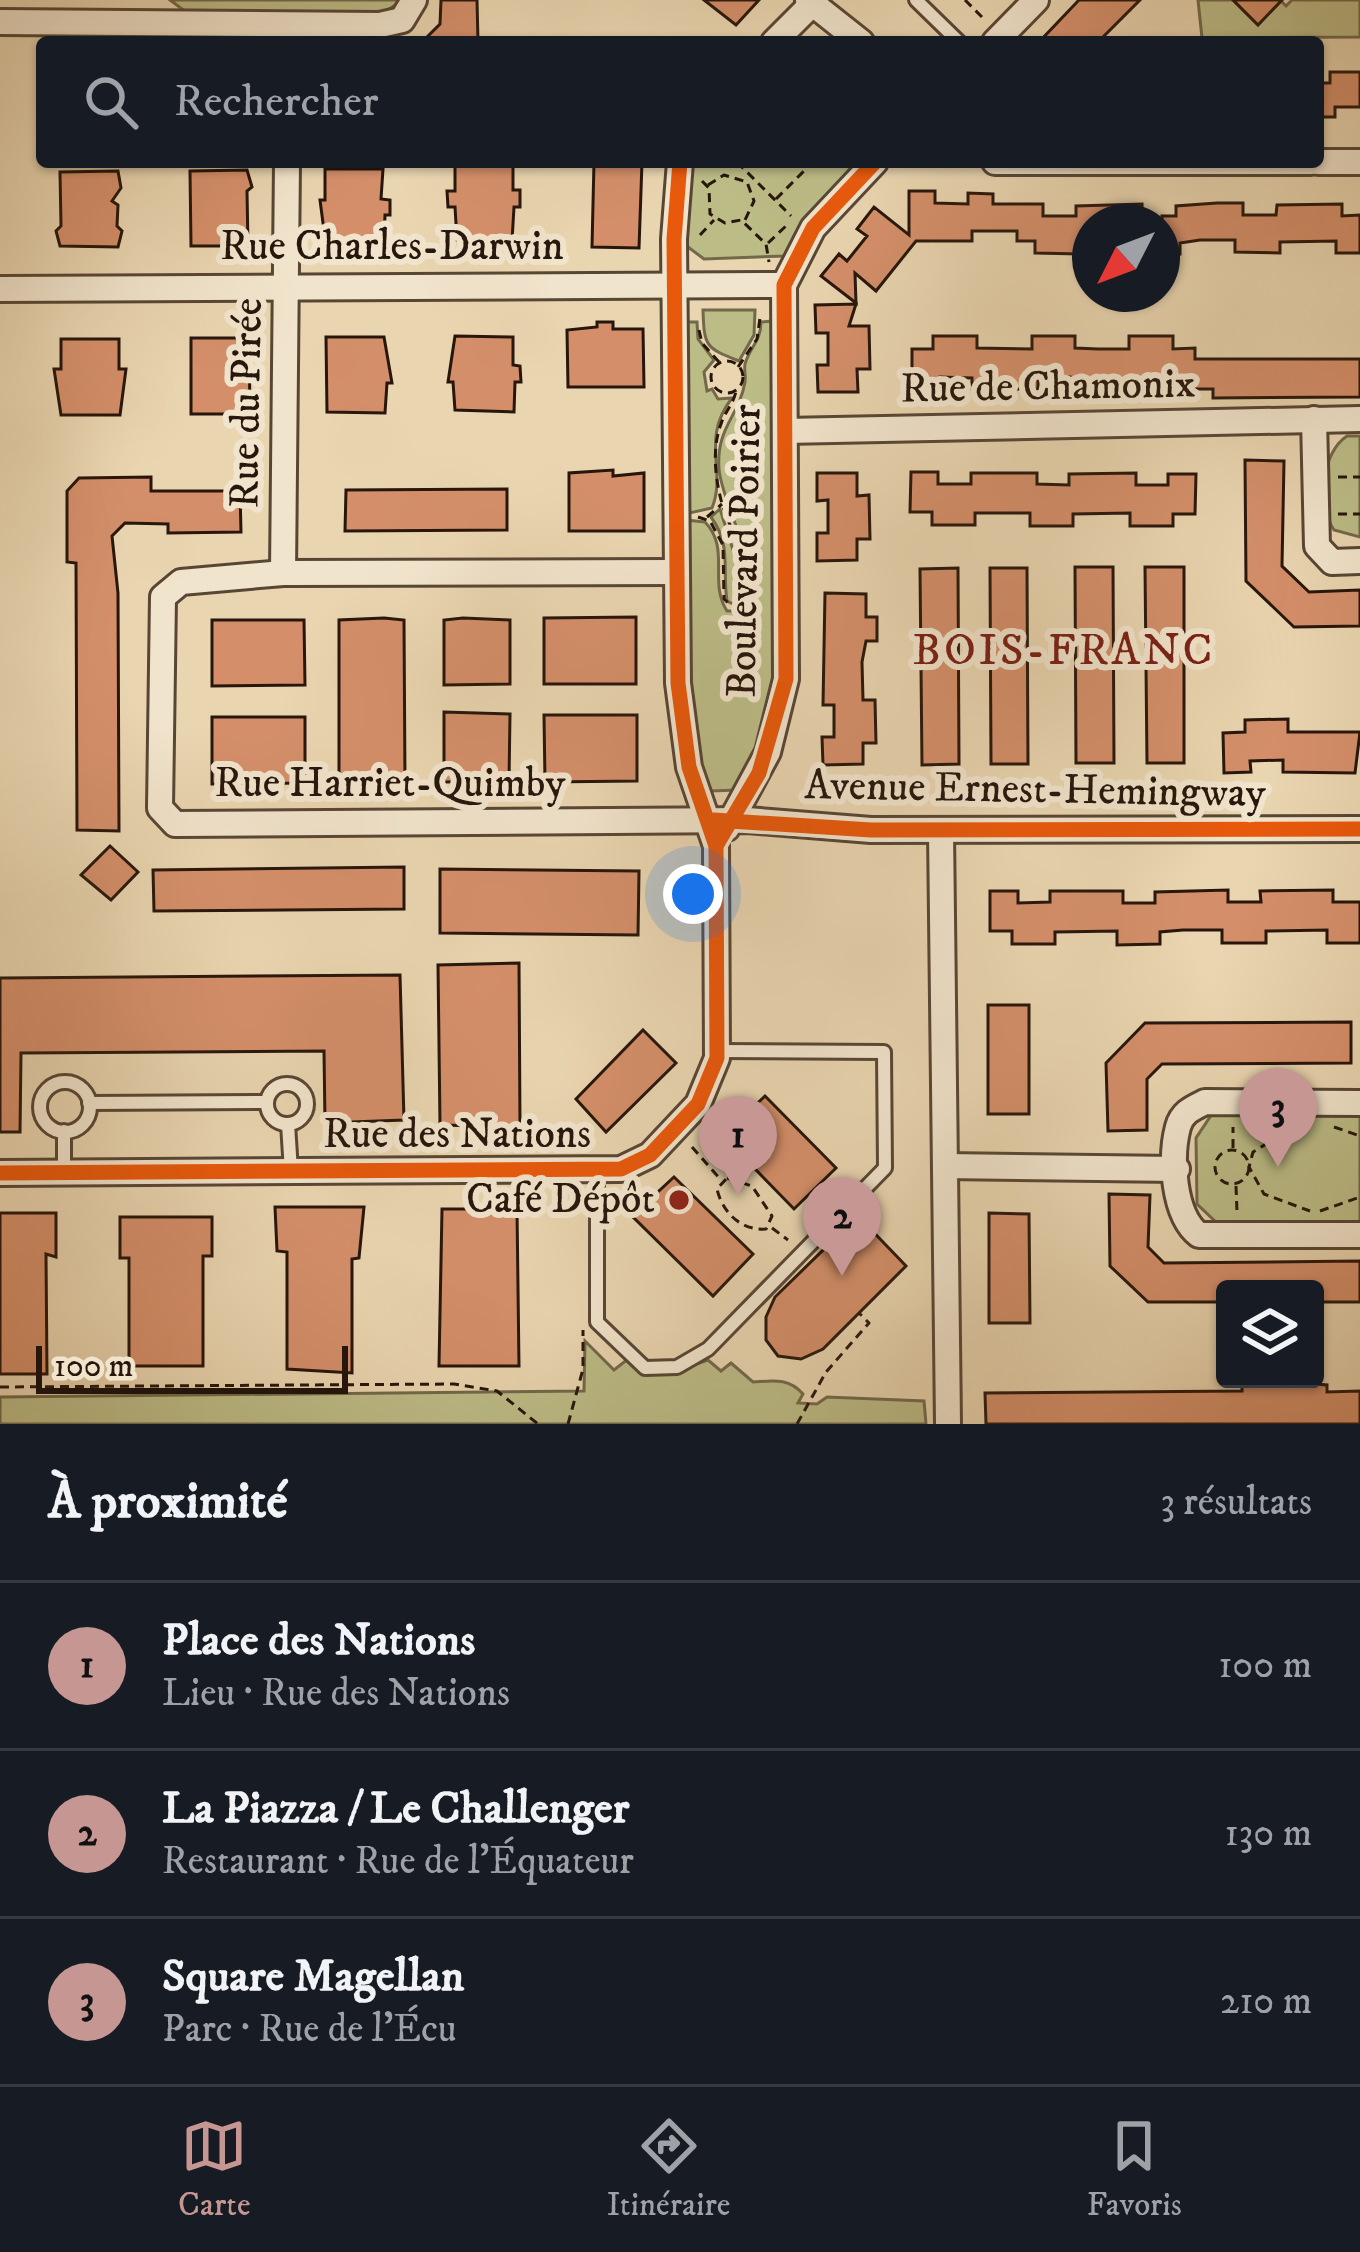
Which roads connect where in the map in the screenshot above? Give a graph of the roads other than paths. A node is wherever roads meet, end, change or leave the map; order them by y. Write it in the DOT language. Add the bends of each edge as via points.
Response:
graph roads {
  1 [pos="414,0"];
  2 [pos="916,0"];
  3 [pos="1036,0"];
  4 [pos="812,1"];
  5 [pos="155,11"];
  6 [pos="0,22"];
  7 [pos="991,32"];
  8 [pos="285,34"];
  9 [pos="780,36"];
  10 [pos="855,36"];
  11 [pos="953,36"];
  12 [pos="1324,162"];
  13 [pos="1360,162"];
  14 [pos="286,168"];
  15 [pos="687,168"];
  16 [pos="869,168"];
  17 [pos="675,284"];
  18 [pos="784,285"];
  19 [pos="288,287"];
  20 [pos="0,289"];
  21 [pos="1314,419"];
  22 [pos="1360,419"];
  23 [pos="785,431"];
  24 [pos="1360,561"];
  25 [pos="675,572"];
  26 [pos="283,573"];
  27 [pos="720,820"];
  28 [pos="1360,829"];
  29 [pos="941,831"];
  30 [pos="716,845"];
  31 [pos="717,1052"];
  32 [pos="267,1102"];
  33 [pos="89,1103"];
  34 [pos="1360,1103"];
  35 [pos="288,1124"];
  36 [pos="64,1131"];
  37 [pos="945,1166"];
  38 [pos="1177,1169"];
  39 [pos="597,1170"];
  40 [pos="291,1172"];
  41 [pos="0,1173"];
  42 [pos="64,1173"];
  43 [pos="1360,1234"];
  44 [pos="948,1424"];
  1 -- 8 [label="street" via="397,23"];
  2 -- 11 [label="lane"];
  3 -- 7 [label="street"];
  4 -- 9 [label="street"];
  4 -- 10 [label="street"];
  5 -- 6 [label="street"];
  5 -- 8 [label="street"];
  12 -- 13 [label="street"];
  14 -- 19 [label="street, Rue du Pirée"];
  15 -- 17 [label="street, Boulevard Poirier"];
  16 -- 18 [label="street, Boulevard Poirier" via="813,228"];
  17 -- 18 [label="street, Rue Charles-Darwin"];
  17 -- 19 [label="street, Rue Charles-Darwin"];
  17 -- 25 [label="street, Boulevard Poirier"];
  18 -- 23 [label="street, Boulevard Poirier"];
  19 -- 20 [label="street, Rue Charles-Darwin"];
  19 -- 26 [label="street, Rue du Pirée"];
  21 -- 22 [label="street, Rue de Chamonix"];
  21 -- 23 [label="street, Rue de Chamonix"];
  21 -- 24 [label="street" via="1317,546 1332,562"];
  23 -- 27 [label="street, Boulevard Poirier" via="786,679 768,752"];
  25 -- 26 [label="street, Rue Harriet-Quimby"];
  25 -- 27 [label="street, Boulevard Poirier" via="689,766"];
  26 -- 27 [label="street, Rue Harriet-Quimby" via="181,582 163,597 160,808 175,824"];
  27 -- 29 [label="street, Avenue Ernest-Hemingway"];
  27 -- 30 [label="street, Boulevard Poirier"];
  28 -- 29 [label="street, Avenue Ernest-Hemingway"];
  29 -- 37 [label="street"];
  30 -- 31 [label="street, Rue des Nations"];
  31 -- 39 [label="street, Rue des Nations" via="706,1094 650,1155 630,1167"];
  31 -- 39 [label="lane" via="884,1052 885,1168 708,1349 677,1366 645,1368 597,1322"];
  32 -- 33 [label="lane"];
  32 -- 35 [label="lane" via="270,1115"];
  32 -- 35 [label="lane" via="278,1085 302,1090 305,1115"];
  33 -- 36 [label="lane" via="83,1123"];
  33 -- 36 [label="lane" via="72,1083 49,1088 40,1109 47,1124"];
  34 -- 38 [label="street" via="1205,1102 1178,1126"];
  35 -- 40 [label="lane"];
  36 -- 42 [label="lane"];
  37 -- 38 [label="street"];
  37 -- 44 [label="street"];
  38 -- 43 [label="street" via="1180,1207 1199,1234"];
  39 -- 40 [label="street, Rue des Nations"];
  40 -- 42 [label="street, Rue des Nations"];
  41 -- 42 [label="street, Rue des Nations"];
}
